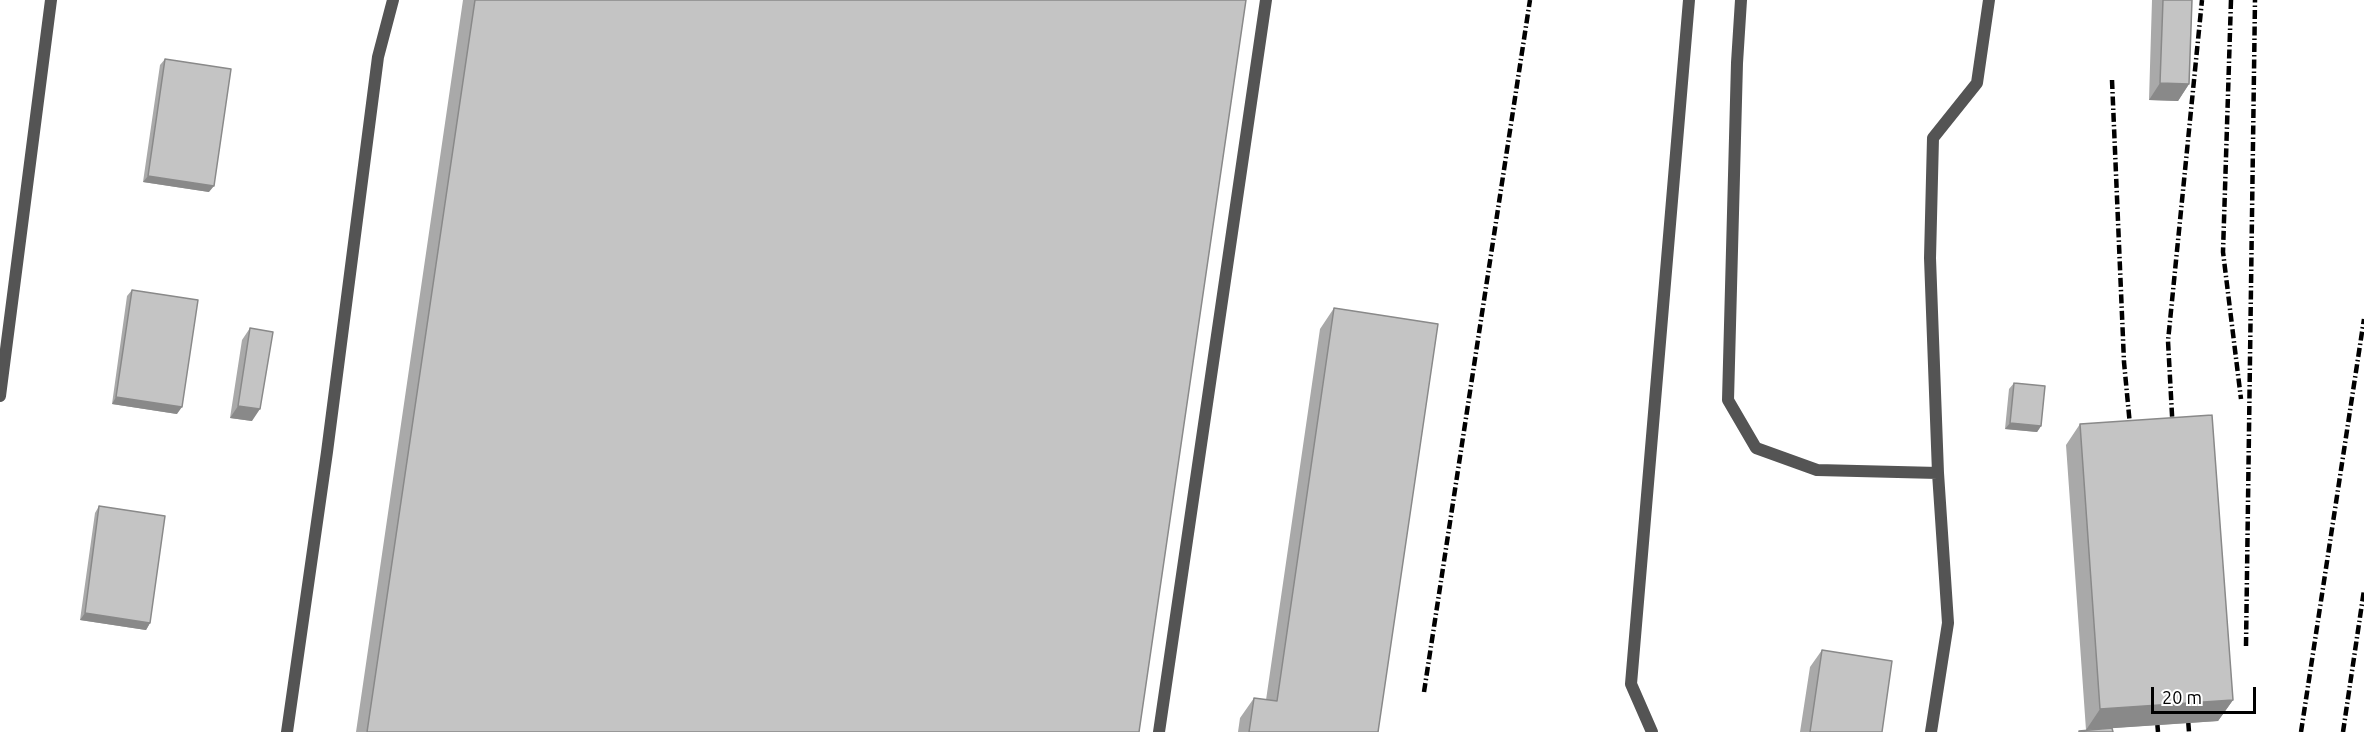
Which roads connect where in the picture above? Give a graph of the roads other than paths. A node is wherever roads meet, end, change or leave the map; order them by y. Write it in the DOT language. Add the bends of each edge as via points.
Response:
graph roads {
  1 [pos="51,0"];
  2 [pos="393,0"];
  3 [pos="1266,0"];
  4 [pos="1689,0"];
  5 [pos="1741,0"];
  6 [pos="1989,0"];
  7 [pos="0,396"];
  8 [pos="1938,472"];
  9 [pos="287,732"];
  10 [pos="1159,732"];
  11 [pos="1652,732"];
  12 [pos="1931,732"];
  1 -- 7 [label="street"];
  2 -- 9 [label="street" via="378,57"];
  3 -- 10 [label="street"];
  4 -- 11 [label="street" via="1632,684"];
  5 -- 8 [label="street" via="1728,400 1756,448 1817,470"];
  6 -- 8 [label="street" via="1977,83 1934,138 1930,258"];
  8 -- 12 [label="street" via="1948,623"];
}
